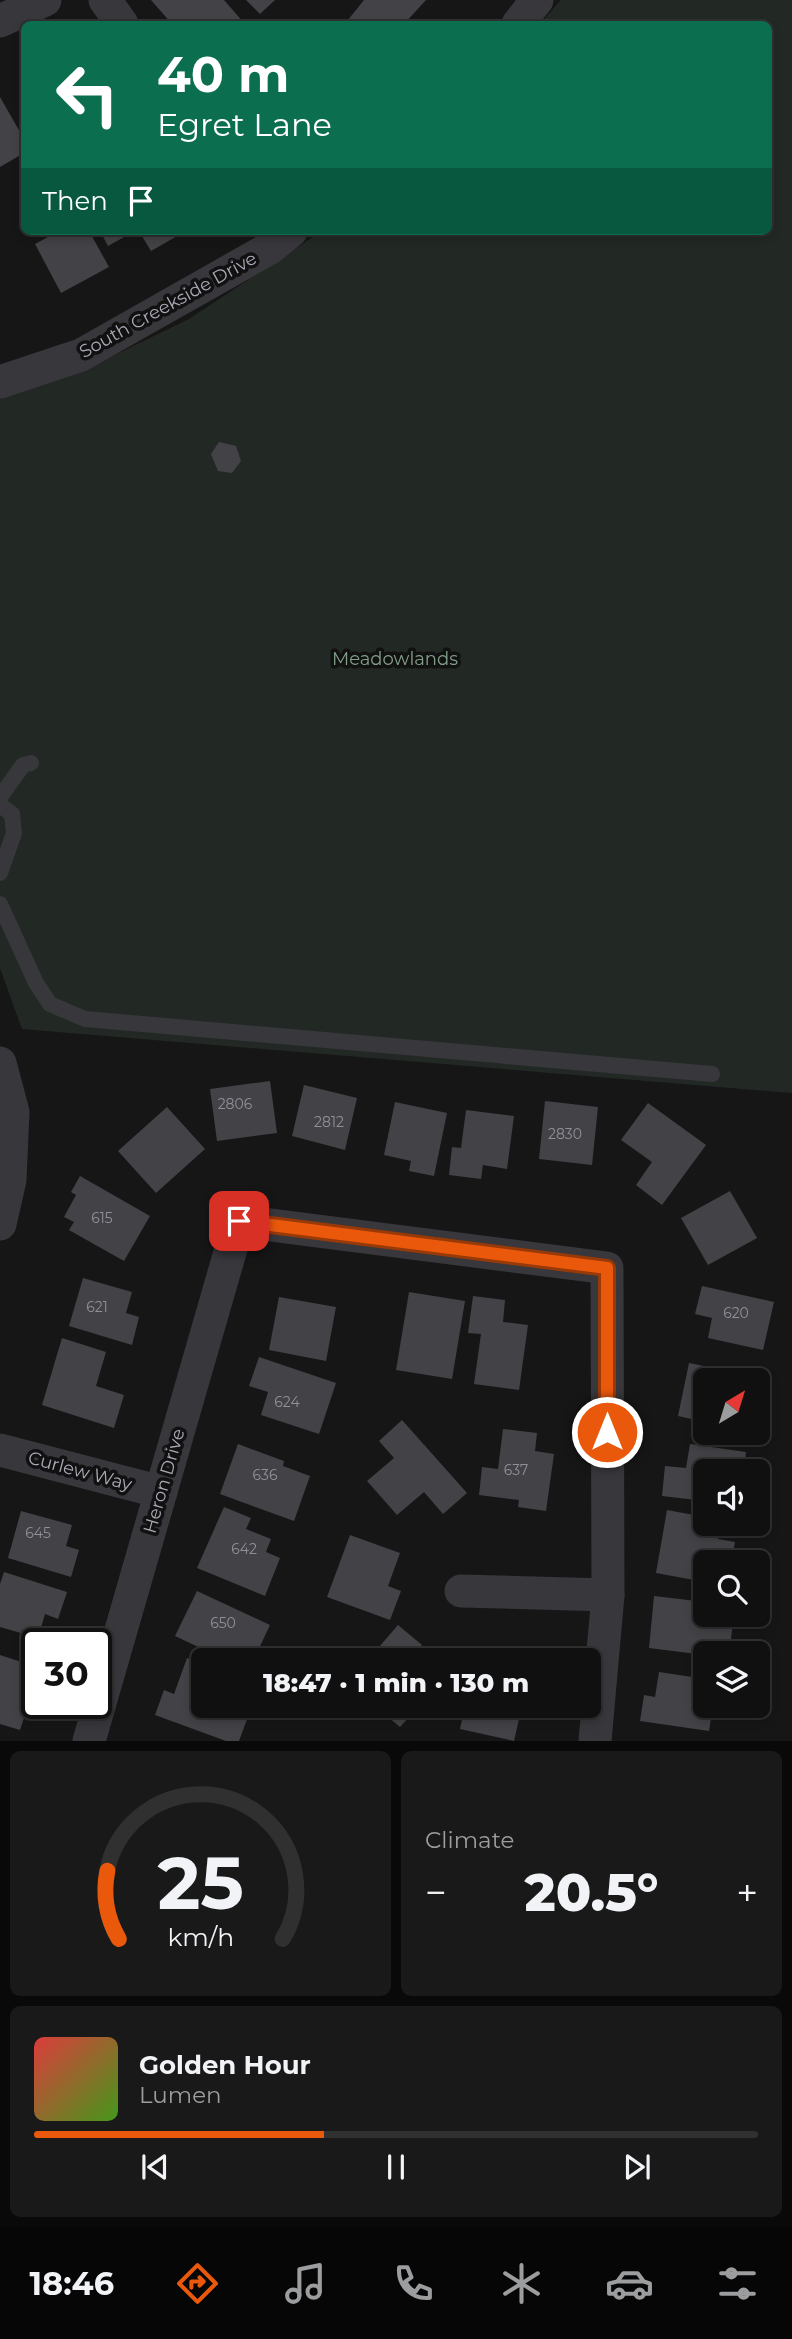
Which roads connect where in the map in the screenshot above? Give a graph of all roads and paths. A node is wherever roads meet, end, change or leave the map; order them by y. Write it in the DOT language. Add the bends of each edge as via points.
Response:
graph roads {
  1 [pos="45,0"];
  2 [pos="105,0"];
  3 [pos="537,0"];
  4 [pos="0,21"];
  5 [pos="120,21"];
  6 [pos="520,21"];
  7 [pos="273,237"];
  8 [pos="0,382"];
  9 [pos="31,763"];
  10 [pos="0,797"];
  11 [pos="0,805"];
  12 [pos="0,873"];
  13 [pos="0,904"];
  14 [pos="0,1063"];
  15 [pos="712,1074"];
  16 [pos="0,1224"];
  17 [pos="0,1450"];
  18 [pos="161,1492"];
  19 [pos="461,1591"];
  20 [pos="608,1595"];
  21 [pos="89,1741"];
  22 [pos="595,1741"];
  1 -- 4 [label="street"];
  2 -- 5 [label="street"];
  3 -- 6 [label="street"];
  7 -- 8 [label="street, South Creekside Drive" via="81,355"];
  9 -- 10 [label="lane" via="23,765"];
  11 -- 12 [label="lane" via="12,814 14,833"];
  13 -- 15 [label="lane" via="50,1004 85,1019"];
  14 -- 16 [label="street" via="13,1112 10,1180"];
  17 -- 18 [label="street, Curlew Way"];
  18 -- 20 [label="street, Heron Drive" via="239,1221 607,1268"];
  18 -- 21 [label="street, Heron Drive"];
  19 -- 20 [label="street"];
  20 -- 22 [label="street"];
}
